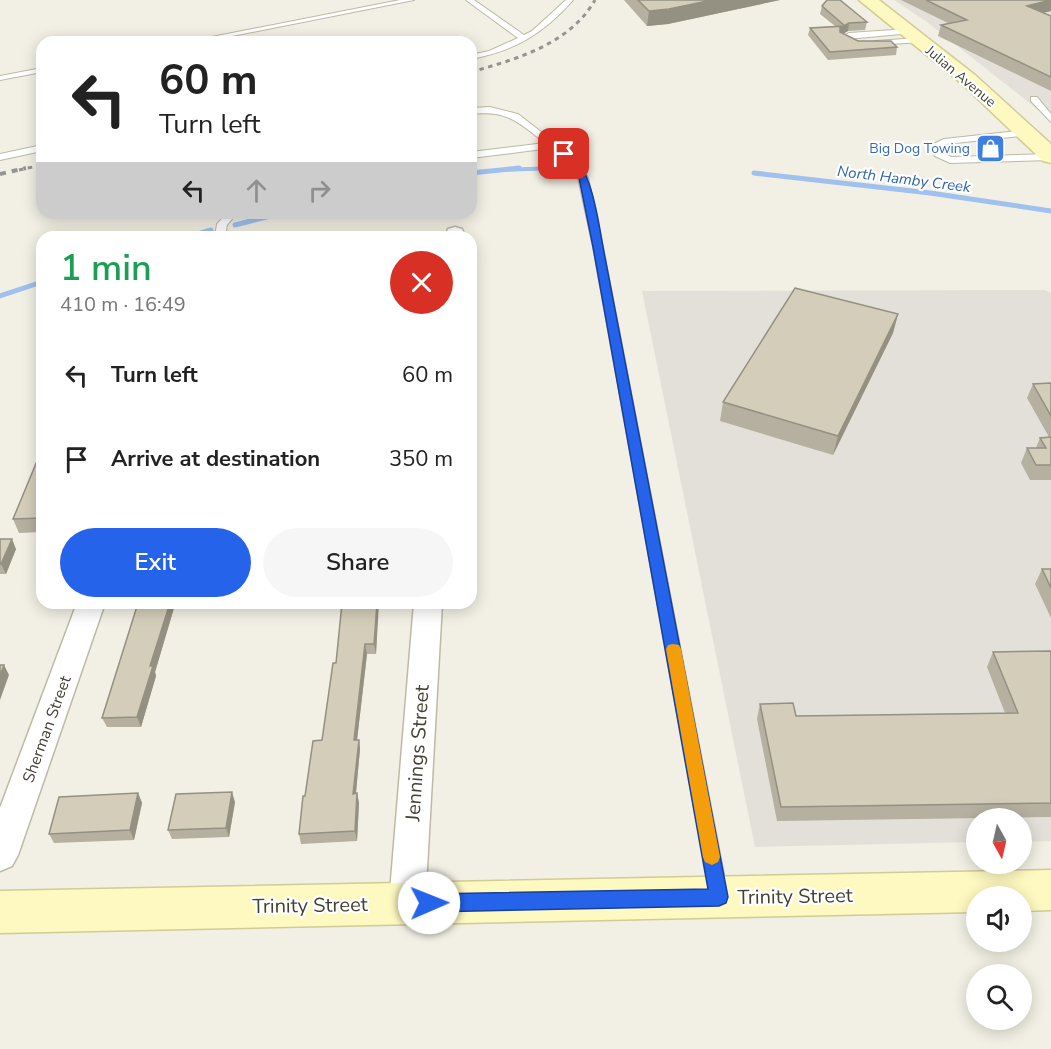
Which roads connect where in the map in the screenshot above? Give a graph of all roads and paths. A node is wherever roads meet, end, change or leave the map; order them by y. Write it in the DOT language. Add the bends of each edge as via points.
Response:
graph roads {
  1 [pos="411,0"];
  2 [pos="469,0"];
  3 [pos="570,0"];
  4 [pos="868,0"];
  5 [pos="230,36"];
  6 [pos="914,36"];
  7 [pos="524,38"];
  8 [pos="477,56"];
  9 [pos="36,71"];
  10 [pos="0,78"];
  11 [pos="1034,99"];
  12 [pos="477,111"];
  13 [pos="1051,119"];
  14 [pos="1027,133"];
  15 [pos="553,145"];
  16 [pos="36,149"];
  17 [pos="1049,153"];
  18 [pos="477,154"];
  19 [pos="0,157"];
  20 [pos="89,609"];
  21 [pos="428,609"];
  22 [pos="0,855"];
  23 [pos="1051,890"];
  24 [pos="719,897"];
  25 [pos="406,904"];
  26 [pos="0,912"];
  1 -- 5 [label="lane"];
  2 -- 7 [label="lane"];
  3 -- 7 [label="lane" via="535,33"];
  4 -- 6 [label="street, Julian Avenue"];
  6 -- 6 [label="lane" via="849,35 844,38 853,44"];
  6 -- 14 [label="street, Julian Avenue"];
  7 -- 8 [label="lane"];
  9 -- 10 [label="lane"];
  11 -- 13 [label="lane"];
  12 -- 15 [label="lane" via="515,116"];
  14 -- 17 [label="street, Julian Avenue"];
  14 -- 17 [label="lane" via="944,142 931,147 938,154 959,161"];
  15 -- 18 [label="lane"];
  15 -- 24 [label="lane" via="576,163 591,212"];
  16 -- 19 [label="lane"];
  20 -- 22 [label="street, Sherman Street"];
  21 -- 25 [label="street, Jennings Street"];
  23 -- 24 [label="street, Trinity Street"];
  24 -- 25 [label="street, Trinity Street"];
  25 -- 26 [label="street, Trinity Street"];
}
